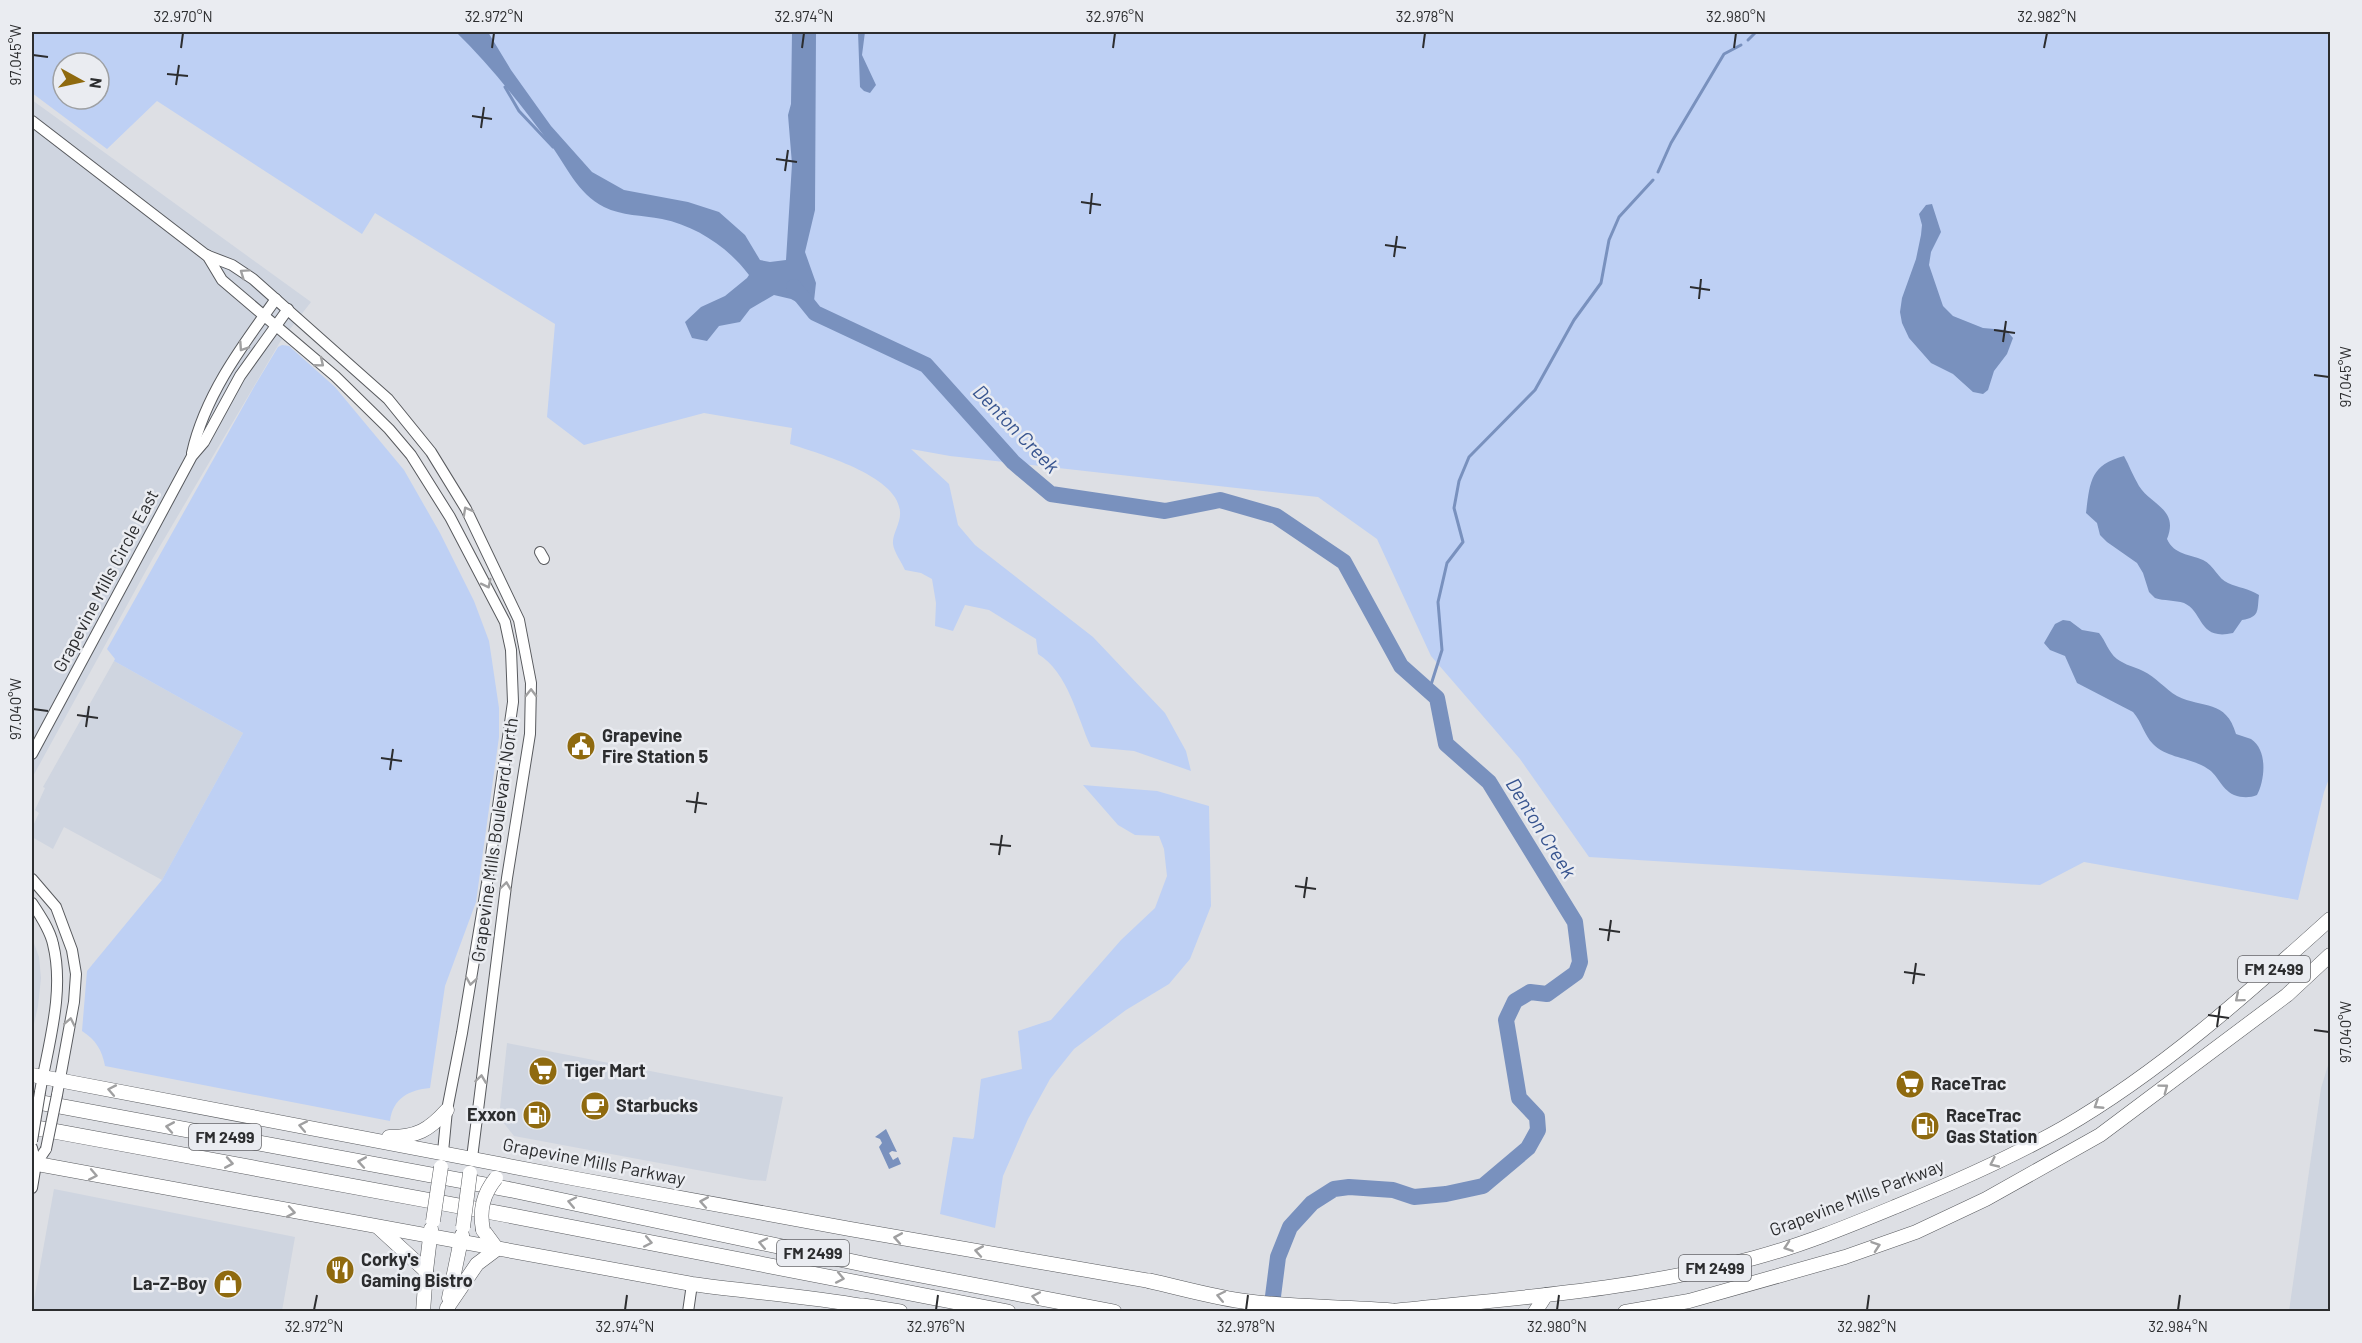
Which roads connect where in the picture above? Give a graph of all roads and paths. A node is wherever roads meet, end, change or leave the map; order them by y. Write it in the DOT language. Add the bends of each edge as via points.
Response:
graph roads {
  1 [pos="32,121"];
  2 [pos="206,255"];
  3 [pos="276,299"];
  4 [pos="288,309"];
  5 [pos="264,316"];
  6 [pos="275,326"];
  7 [pos="192,456"];
  8 [pos="509,731"];
  9 [pos="530,734"];
  10 [pos="32,754"];
  11 [pos="32,879"];
  12 [pos="32,903"];
  13 [pos="2331,919"];
  14 [pos="2331,955"];
  15 [pos="37,1076"];
  16 [pos="60,1080"];
  17 [pos="36,1096"];
  18 [pos="447,1110"];
  19 [pos="32,1127"];
  20 [pos="367,1138"];
  21 [pos="32,1141"];
  22 [pos="32,1148"];
  23 [pos="2024,1148"];
  24 [pos="443,1152"];
  25 [pos="472,1158"];
  26 [pos="34,1164"];
  27 [pos="518,1168"];
  28 [pos="2037,1170"];
  29 [pos="32,1188"];
  30 [pos="378,1227"];
  31 [pos="430,1237"];
  32 [pos="461,1241"];
  33 [pos="497,1249"];
  34 [pos="426,1271"];
  35 [pos="1150,1281"];
  36 [pos="692,1284"];
  37 [pos="1546,1295"];
  38 [pos="863,1306"];
  39 [pos="447,1310"];
  40 [pos="423,1311"];
  41 [pos="688,1311"];
  42 [pos="900,1311"];
  43 [pos="1008,1311"];
  44 [pos="1114,1311"];
  45 [pos="1391,1311"];
  46 [pos="1535,1311"];
  47 [pos="1624,1311"];
  1 -- 2 [label="street"];
  3 -- 2 [label="street, Grapevine Mills Boulevard North, one-way" via="232,265"];
  2 -- 5 [label="street, Grapevine Mills Boulevard North" via="222,280"];
  3 -- 4 [label="street, Grapevine Mills Boulevard North"];
  3 -- 5 [label="street, Grapevine Mills Circle East"];
  4 -- 6 [label="street, Grapevine Mills Circle East"];
  9 -- 4 [label="street, Grapevine Mills Boulevard North, one-way" via="531,683 519,620 466,509 431,452 388,399"];
  5 -- 6 [label="street, Grapevine Mills Boulevard North"];
  5 -- 7 [label="street, Grapevine Mills Circle East, one-way" via="218,387 197,431"];
  6 -- 7 [label="street, Grapevine Mills Circle East"];
  6 -- 8 [label="street, Grapevine Mills Boulevard North, one-way" via="335,375 388,429 411,455 450,517 505,622 512,672"];
  7 -- 10 [label="street, Grapevine Mills Circle East"];
  8 -- 9 [label="street"];
  8 -- 18 [label="street, Grapevine Mills Boulevard North, one-way"];
  25 -- 9 [label="street, Grapevine Mills Boulevard North, one-way"];
  16 -- 11 [label="street, one-way" via="76,974 72,950 56,907"];
  12 -- 15 [label="street" via="53,942 58,971 55,1002"];
  13 -- 23 [label="main road, Grapevine Mills Parkway / FM 2499, one-way" via="2193,1037 2063,1128"];
  28 -- 14 [label="main road, FM 2499, one-way" via="2100,1135 2287,995"];
  15 -- 16 [label="main road, Grapevine Mills Parkway"];
  15 -- 17 [label="street"];
  20 -- 16 [label="main road, Grapevine Mills Parkway, one-way"];
  16 -- 26 [label="street, bridge" via="46,1149"];
  17 -- 21 [label="street, bridge"];
  44 -- 17 [label="highway, FM 2499, one-way" via="868,1265"];
  18 -- 20 [label="main road" via="421,1133"];
  18 -- 24 [label="street, Grapevine Mills Boulevard North"];
  19 -- 43 [label="highway, FM 2499, one-way"];
  20 -- 24 [label="main road, Grapevine Mills Parkway"];
  22 -- 26 [label="street"];
  23 -- 28 [label="main road"];
  23 -- 37 [label="main road, Grapevine Mills Parkway / FM 2499, one-way" via="1872,1217 1757,1257 1652,1281"];
  24 -- 25 [label="main road, Grapevine Mills Parkway"];
  24 -- 31 [label="main road, Grapevine Mills Boulevard North, bridge"];
  25 -- 27 [label="main road, Grapevine Mills Parkway"];
  25 -- 32 [label="main road, Grapevine Mills Boulevard North, bridge"];
  26 -- 29 [label="street"];
  26 -- 30 [label="main road, one-way"];
  27 -- 33 [label="main road, bridge" via="496,1178 485,1193 483,1230"];
  35 -- 27 [label="main road, Grapevine Mills Parkway, one-way"];
  47 -- 28 [label="main road, FM 2499, one-way" via="1689,1301 1875,1246 1916,1232"];
  30 -- 31 [label="main road"];
  30 -- 34 [label="main road"];
  31 -- 32 [label="main road"];
  31 -- 34 [label="main road, Grapevine Mills Boulevard North"];
  32 -- 33 [label="main road"];
  32 -- 39 [label="main road, Grapevine Mills Boulevard North"];
  33 -- 36 [label="main road"];
  33 -- 39 [label="main road" via="477,1263"];
  34 -- 40 [label="main road, Grapevine Mills Boulevard North"];
  45 -- 35 [label="highway, one-way" via="1246,1302"];
  36 -- 38 [label="main road"];
  36 -- 41 [label="street"];
  37 -- 45 [label="main road, Grapevine Mills Parkway / FM 2499"];
  37 -- 46 [label="main road"];
  38 -- 42 [label="highway"];
}
